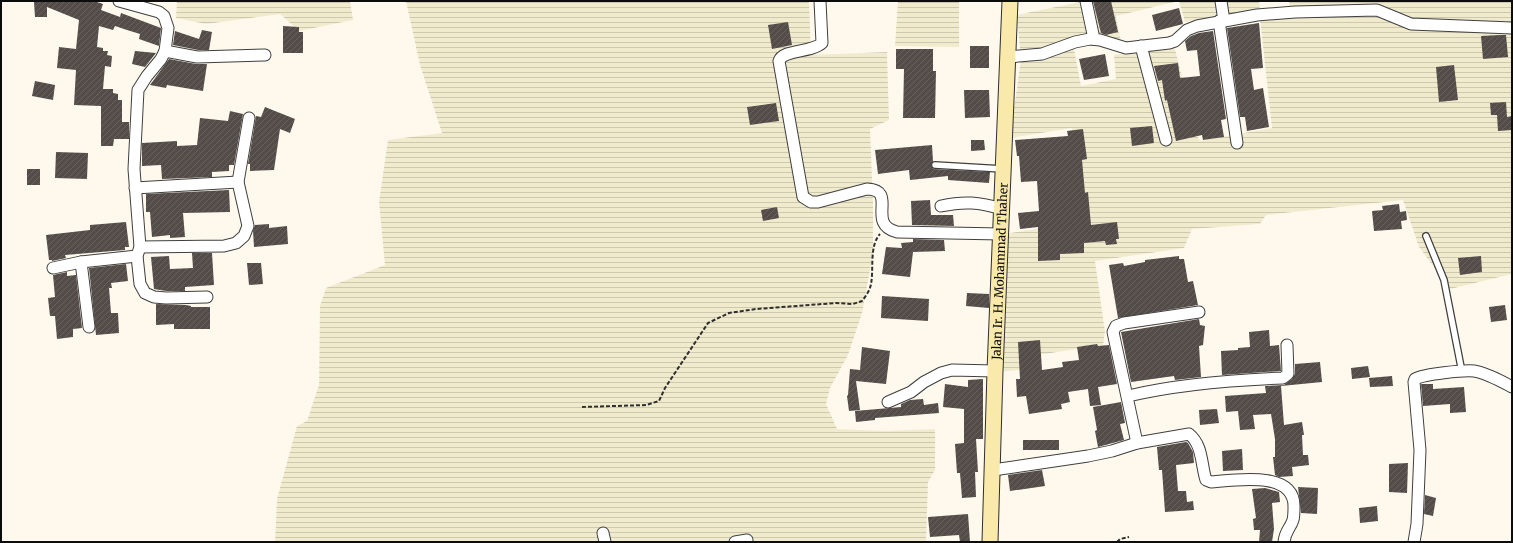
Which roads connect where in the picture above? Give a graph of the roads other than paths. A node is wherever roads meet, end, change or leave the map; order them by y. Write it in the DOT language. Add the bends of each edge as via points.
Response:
graph roads {
  1 [pos="119,1"];
  2 [pos="820,1"];
  3 [pos="1010,1"];
  4 [pos="1086,1"];
  5 [pos="1221,1"];
  6 [pos="1221,21"];
  7 [pos="1512,28"];
  8 [pos="1094,39"];
  9 [pos="1141,46"];
  10 [pos="164,51"];
  11 [pos="265,55"];
  12 [pos="1008,57"];
  13 [pos="249,118"];
  14 [pos="1166,140"];
  15 [pos="1237,143"];
  16 [pos="935,165"];
  17 [pos="1004,169"];
  18 [pos="238,182"];
  19 [pos="135,188"];
  20 [pos="941,206"];
  21 [pos="1002,209"];
  22 [pos="1001,234"];
  23 [pos="1426,236"];
  24 [pos="138,252"];
  25 [pos="81,262"];
  26 [pos="53,268"];
  27 [pos="207,297"];
  28 [pos="1199,312"];
  29 [pos="89,327"];
  30 [pos="1287,345"];
  31 [pos="995,371"];
  32 [pos="1462,372"];
  33 [pos="1512,387"];
  34 [pos="1128,396"];
  35 [pos="888,402"];
  36 [pos="1137,443"];
  37 [pos="993,470"];
  38 [pos="747,540"];
  39 [pos="735,542"];
  40 [pos="990,542"];
  41 [pos="1284,542"];
  42 [pos="1414,542"];
  1 -- 10 [label="street" via="159,12 164,16 168,28"];
  2 -- 22 [label="street" via="822,43 811,49 784,54 779,61 803,197 811,202 818,202 874,189 882,196 882,221 890,230"];
  3 -- 12 [label="main road, Jalan Ir. H. Mohammad Thaher"];
  4 -- 8 [label="street"];
  5 -- 6 [label="street"];
  6 -- 7 [label="street" via="1295,12 1377,10 1411,24"];
  6 -- 9 [label="street" via="1187,30 1169,43"];
  6 -- 15 [label="street"];
  8 -- 9 [label="street" via="1126,48"];
  8 -- 12 [label="street" via="1075,42 1042,54"];
  9 -- 14 [label="street"];
  10 -- 11 [label="street" via="197,57"];
  10 -- 19 [label="street" via="138,90 134,153"];
  12 -- 17 [label="main road, Jalan Ir. H. Mohammad Thaher"];
  13 -- 18 [label="street"];
  16 -- 17 [label="lane"];
  17 -- 21 [label="main road, Jalan Ir. H. Mohammad Thaher"];
  18 -- 19 [label="street"];
  18 -- 24 [label="street" via="248,226 244,236 236,243"];
  19 -- 24 [label="street"];
  20 -- 21 [label="street" via="968,202"];
  21 -- 22 [label="main road, Jalan Ir. H. Mohammad Thaher"];
  22 -- 31 [label="main road, Jalan Ir. H. Mohammad Thaher"];
  23 -- 32 [label="lane" via="1444,280"];
  24 -- 25 [label="street"];
  24 -- 27 [label="street" via="140,284 146,293 154,298"];
  25 -- 26 [label="street"];
  25 -- 29 [label="street"];
  28 -- 34 [label="street" via="1116,326 1113,332 1115,344"];
  30 -- 34 [label="street" via="1288,374 1283,378 1190,385"];
  31 -- 35 [label="street" via="952,370 941,373"];
  31 -- 37 [label="main road, Jalan Ir. H. Mohammad Thaher"];
  32 -- 33 [label="street" via="1474,371"];
  32 -- 42 [label="street" via="1426,374 1414,382 1420,450"];
  34 -- 36 [label="street"];
  36 -- 37 [label="street" via="1088,456"];
  36 -- 41 [label="street" via="1189,434 1199,447 1206,480 1269,481 1286,487 1294,505 1293,519"];
  37 -- 40 [label="main road, Jalan Ir. H. Mohammad Thaher"];
  38 -- 39 [label="street"];
}
